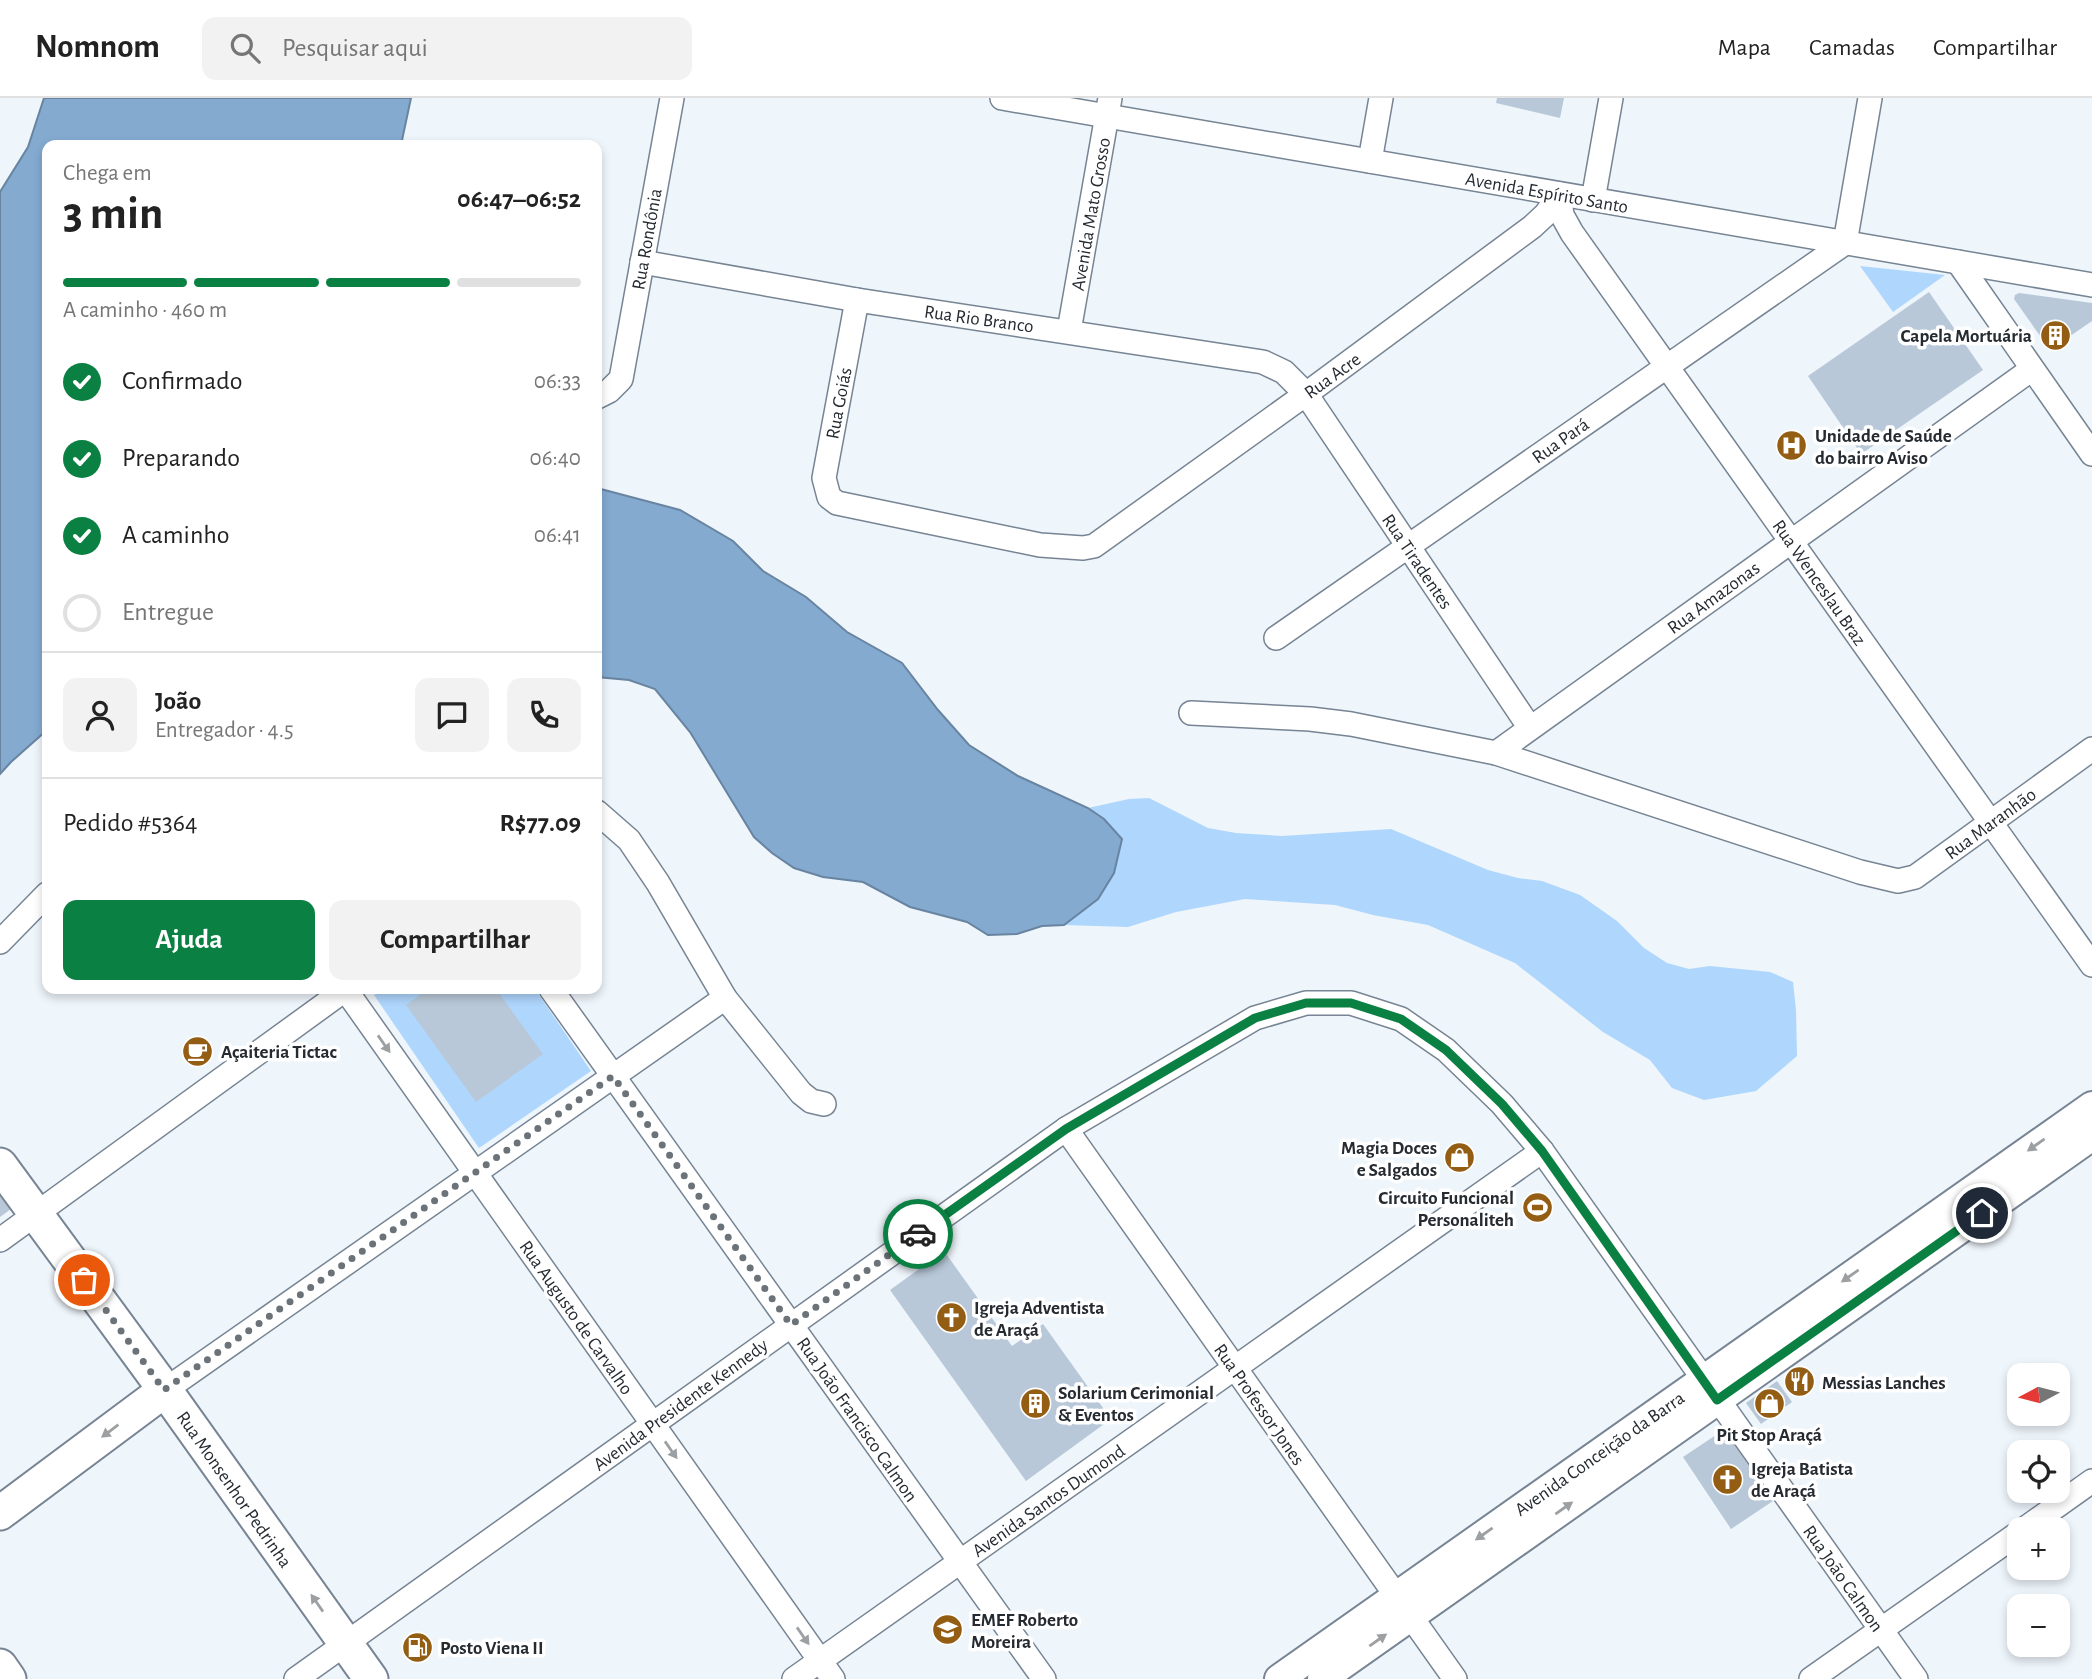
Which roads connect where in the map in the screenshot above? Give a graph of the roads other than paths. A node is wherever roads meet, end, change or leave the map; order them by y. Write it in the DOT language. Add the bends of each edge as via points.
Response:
graph roads {
  1 [pos="672,98"];
  2 [pos="1002,98"];
  3 [pos="1381,98"];
  4 [pos="1611,98"];
  5 [pos="1870,98"];
  6 [pos="1108,107"];
  7 [pos="1370,161"];
  8 [pos="1559,194"];
  9 [pos="1593,200"];
  10 [pos="1845,243"];
  11 [pos="642,262"];
  12 [pos="1958,262"];
  13 [pos="2024,274"];
  14 [pos="2092,285"];
  15 [pos="857,300"];
  16 [pos="2001,323"];
  17 [pos="1069,331"];
  18 [pos="1667,366"];
  19 [pos="2032,369"];
  20 [pos="602,394"];
  21 [pos="1306,394"];
  22 [pos="2092,454"];
  23 [pos="1791,541"];
  24 [pos="1094,546"];
  25 [pos="1408,546"];
  26 [pos="1276,638"];
  27 [pos="1191,713"];
  28 [pos="1530,728"];
  29 [pos="2092,750"];
  30 [pos="1496,752"];
  31 [pos="602,816"];
  32 [pos="1990,822"];
  33 [pos="42,899"];
  34 [pos="0,942"];
  35 [pos="2092,965"];
  36 [pos="338,994"];
  37 [pos="349,994"];
  38 [pos="555,994"];
  39 [pos="724,998"];
  40 [pos="613,1076"];
  41 [pos="824,1104"];
  42 [pos="1502,1104"];
  43 [pos="2092,1106"];
  44 [pos="1066,1129"];
  45 [pos="2092,1136"];
  46 [pos="1542,1151"];
  47 [pos="0,1165"];
  48 [pos="475,1173"];
  49 [pos="35,1214"];
  50 [pos="0,1240"];
  51 [pos="791,1325"];
  52 [pos="1235,1368"];
  53 [pos="164,1390"];
  54 [pos="1710,1390"];
  55 [pos="653,1424"];
  56 [pos="2092,1481"];
  57 [pos="0,1513"];
  58 [pos="2041,1517"];
  59 [pos="2007,1541"];
  60 [pos="960,1562"];
  61 [pos="1404,1606"];
  62 [pos="1881,1630"];
  63 [pos="345,1644"];
  64 [pos="0,1666"];
  65 [pos="827,1670"];
  66 [pos="9,1679"];
  67 [pos="296,1679"];
  68 [pos="371,1679"];
  69 [pos="794,1679"];
  70 [pos="1044,1679"];
  71 [pos="1279,1679"];
  72 [pos="1322,1679"];
  73 [pos="1455,1679"];
  74 [pos="1811,1679"];
  75 [pos="1916,1679"];
  1 -- 11 [label="street, Rua Rondônia"];
  2 -- 6 [label="street, Avenida Espírito Santo"];
  3 -- 7 [label="street"];
  4 -- 9 [label="street"];
  5 -- 10 [label="street"];
  6 -- 7 [label="street, Avenida Espírito Santo"];
  6 -- 17 [label="street, Avenida Mato Grosso"];
  7 -- 8 [label="street, Avenida Espírito Santo"];
  8 -- 9 [label="street, Avenida Espírito Santo"];
  8 -- 18 [label="street, Rua Wenceslau Braz" via="1562,215 1572,233"];
  8 -- 21 [label="street, Rua Acre" via="1532,227"];
  9 -- 10 [label="street, Avenida Espírito Santo"];
  10 -- 12 [label="street, Avenida Espírito Santo"];
  10 -- 18 [label="street, Rua Pará"];
  11 -- 15 [label="street, Rua Rio Branco"];
  11 -- 20 [label="street, Rua Rondônia" via="621,379"];
  12 -- 13 [label="street, Avenida Espírito Santo"];
  12 -- 16 [label="street"];
  13 -- 14 [label="street, Avenida Espírito Santo"];
  13 -- 16 [label="street" via="1995,285 1993,305"];
  15 -- 17 [label="street, Rua Rio Branco"];
  15 -- 24 [label="street, Rua Goiás" via="824,478 829,497 1040,545"];
  16 -- 19 [label="street"];
  17 -- 21 [label="street, Rua Rio Branco" via="1263,362 1284,372"];
  18 -- 23 [label="street, Rua Wenceslau Braz"];
  18 -- 25 [label="street, Rua Pará"];
  19 -- 22 [label="street"];
  19 -- 23 [label="street, Rua Amazonas"];
  21 -- 24 [label="street, Rua Acre"];
  21 -- 25 [label="street, Rua Tiradentes"];
  23 -- 28 [label="street, Rua Amazonas"];
  23 -- 32 [label="street, Rua Wenceslau Braz"];
  25 -- 26 [label="street, Rua Pará"];
  25 -- 28 [label="street, Rua Tiradentes"];
  27 -- 30 [label="street, Rua Maranhão" via="1351,724"];
  28 -- 30 [label="street, Rua Amazonas"];
  29 -- 32 [label="street, Rua Maranhão"];
  30 -- 32 [label="street, Rua Maranhão" via="1898,881 1915,877"];
  31 -- 39 [label="street" via="629,840 658,883"];
  32 -- 35 [label="street, Rua Wenceslau Braz"];
  33 -- 34 [label="street"];
  36 -- 49 [label="street"];
  37 -- 48 [label="street, Rua Augusto de Carvalho, one-way"];
  38 -- 40 [label="street, Rua João Francisco Calmon"];
  39 -- 40 [label="street"];
  39 -- 41 [label="street" via="802,1093"];
  40 -- 48 [label="street"];
  40 -- 51 [label="street, Rua João Francisco Calmon"];
  42 -- 44 [label="street, Avenida Presidente Kennedy" via="1446,1050 1401,1019 1351,1003 1306,1003 1255,1018"];
  42 -- 46 [label="street, Rua João Calmon"];
  43 -- 54 [label="street, Avenida Conceição da Barra, one-way"];
  44 -- 51 [label="street, Avenida Presidente Kennedy"];
  44 -- 52 [label="street, Rua Professor Jones"];
  45 -- 54 [label="street, Avenida Conceição da Barra"];
  46 -- 52 [label="street, Avenida Santos Dumond"];
  46 -- 54 [label="street, Rua João Calmon"];
  47 -- 49 [label="main road, Rua Monsenhor Pedrinha"];
  48 -- 53 [label="street"];
  48 -- 55 [label="street, Rua Augusto de Carvalho"];
  49 -- 50 [label="street"];
  49 -- 53 [label="main road, Rua Monsenhor Pedrinha"];
  51 -- 55 [label="street, Avenida Presidente Kennedy"];
  51 -- 60 [label="street, Rua João Francisco Calmon"];
  52 -- 60 [label="street, Avenida Santos Dumond"];
  52 -- 61 [label="street, Rua Professor Jones"];
  53 -- 57 [label="main road, one-way"];
  63 -- 53 [label="main road, Rua Monsenhor Pedrinha, one-way"];
  54 -- 61 [label="street, Avenida Conceição da Barra"];
  54 -- 62 [label="street, Rua João Calmon"];
  55 -- 63 [label="street, Avenida Presidente Kennedy"];
  55 -- 65 [label="street, Rua Augusto de Carvalho, one-way"];
  56 -- 58 [label="street"];
  59 -- 62 [label="street"];
  60 -- 65 [label="street, Avenida Santos Dumond"];
  60 -- 70 [label="street, Rua João Francisco Calmon"];
  61 -- 71 [label="street, Avenida Conceição da Barra"];
  72 -- 61 [label="street, Avenida Conceição da Barra, one-way"];
  61 -- 73 [label="street, Rua Professor Jones"];
  62 -- 74 [label="street"];
  62 -- 75 [label="street, Rua João Calmon"];
  63 -- 67 [label="street, Avenida Presidente Kennedy"];
  63 -- 68 [label="main road, Rua Monsenhor Pedrinha"];
  64 -- 66 [label="main road"];
  65 -- 69 [label="street, Avenida Santos Dumond"];
}
